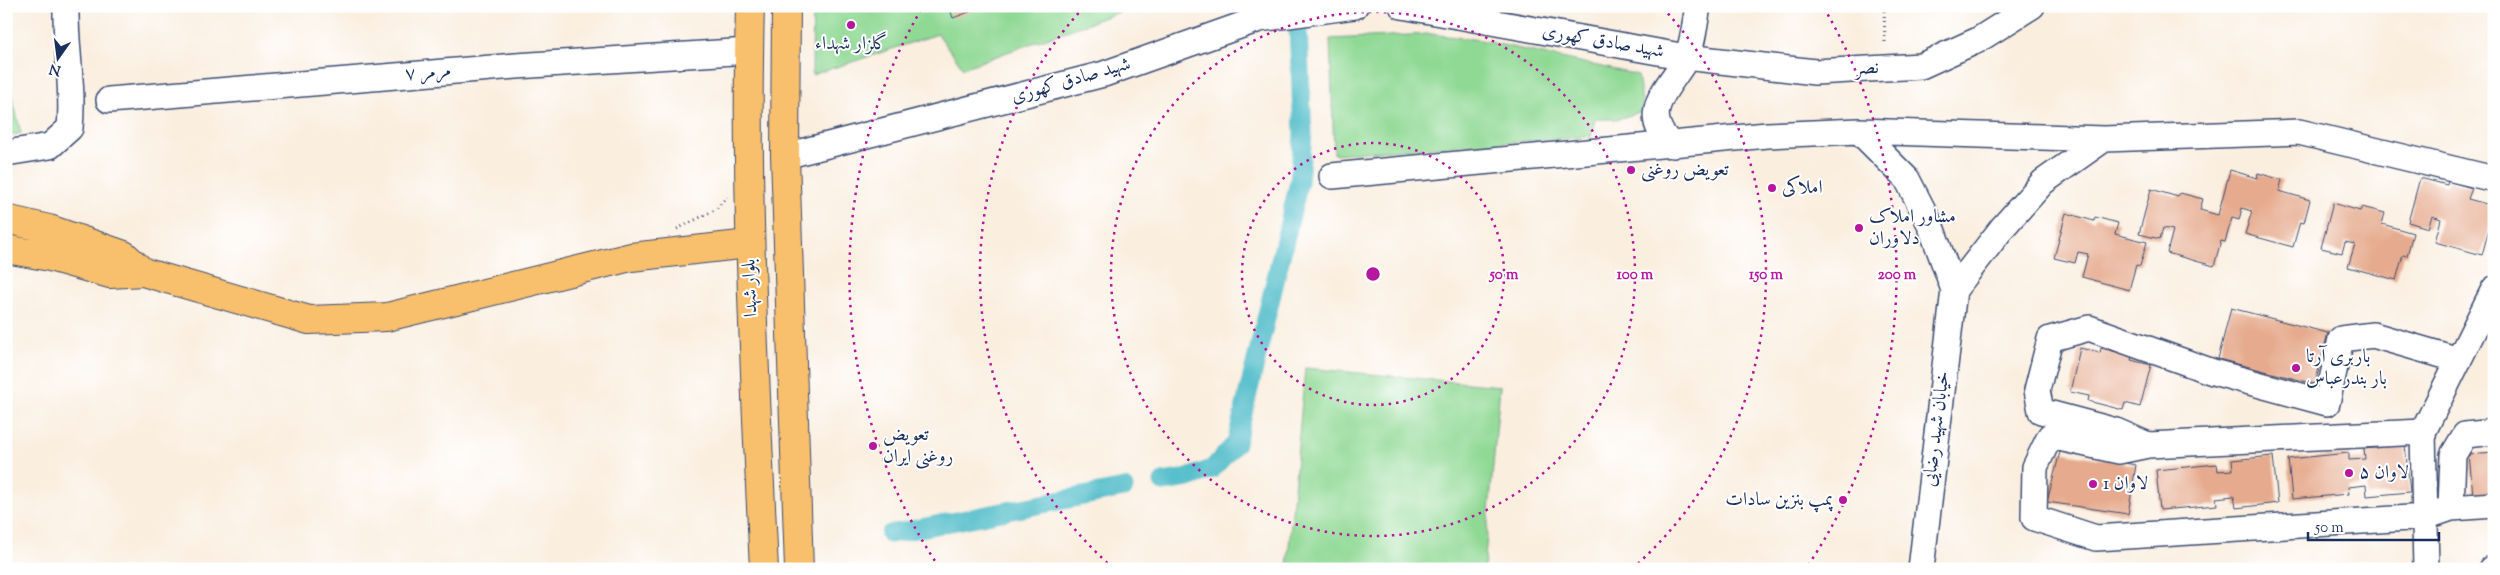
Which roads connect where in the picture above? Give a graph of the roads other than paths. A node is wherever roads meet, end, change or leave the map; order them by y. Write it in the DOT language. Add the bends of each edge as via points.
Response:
graph roads {
  1 [pos="66,6"];
  2 [pos="750,6"];
  3 [pos="786,6"];
  4 [pos="1355,6"];
  5 [pos="1402,6"];
  6 [pos="1698,6"];
  7 [pos="2032,6"];
  8 [pos="1319,9"];
  9 [pos="1274,12"];
  10 [pos="748,51"];
  11 [pos="1686,57"];
  12 [pos="109,100"];
  13 [pos="1859,131"];
  14 [pos="2104,139"];
  15 [pos="1673,145"];
  16 [pos="7,153"];
  17 [pos="785,156"];
  18 [pos="1332,176"];
  19 [pos="2494,179"];
  20 [pos="6,219"];
  21 [pos="749,244"];
  22 [pos="6,249"];
  23 [pos="143,272"];
  24 [pos="1954,290"];
  25 [pos="2494,290"];
  26 [pos="2459,360"];
  27 [pos="2423,432"];
  28 [pos="2494,432"];
  29 [pos="2148,445"];
  30 [pos="2494,505"];
  31 [pos="2452,508"];
  32 [pos="2425,517"];
  33 [pos="764,569"];
  34 [pos="799,569"];
  35 [pos="1920,569"];
  36 [pos="2426,569"];
  1 -- 16 [label="street" via="65,32 72,102 70,128 50,146"];
  2 -- 10 [label="main road, بلوار شهدا"];
  3 -- 17 [label="main road, بلوار شهدا"];
  4 -- 8 [label="street, شهید صادق کهوری"];
  5 -- 11 [label="street, شهید صادق کهوری"];
  6 -- 11 [label="street"];
  7 -- 11 [label="street, نصر" via="1978,40 1920,66 1815,72"];
  8 -- 9 [label="street, شهید صادق کهوری"];
  9 -- 17 [label="street, شهید صادق کهوری" via="1104,74"];
  10 -- 12 [label="street, مرمر ۷" via="506,67"];
  10 -- 21 [label="main road, بلوار شهدا"];
  11 -- 15 [label="street" via="1657,104 1659,129"];
  13 -- 14 [label="street"];
  13 -- 15 [label="street" via="1767,135"];
  13 -- 24 [label="street, خیابان شهید رضایی" via="1907,179 1930,224"];
  14 -- 19 [label="street" via="2299,132"];
  14 -- 24 [label="street" via="2043,182 2002,227"];
  15 -- 18 [label="street"];
  17 -- 34 [label="main road, بلوار شهدا"];
  20 -- 23 [label="main road" via="49,229 124,255"];
  21 -- 23 [label="main road" via="631,257 387,317 309,320"];
  21 -- 33 [label="main road, بلوار شهدا"];
  22 -- 23 [label="main road" via="50,257 110,274"];
  24 -- 35 [label="street, خیابان شهید رضایی"];
  25 -- 26 [label="street"];
  26 -- 27 [label="street"];
  26 -- 29 [label="street" via="2373,335 2341,339 2327,403 2213,372 2089,328 2050,339 2037,390 2041,411 2116,431"];
  27 -- 29 [label="street"];
  27 -- 32 [label="street"];
  28 -- 31 [label="street" via="2465,435 2453,455"];
  29 -- 32 [label="street" via="2119,451 2050,436 2035,467 2034,518 2096,538"];
  30 -- 31 [label="street"];
  31 -- 32 [label="street"];
  32 -- 36 [label="street"];
}
